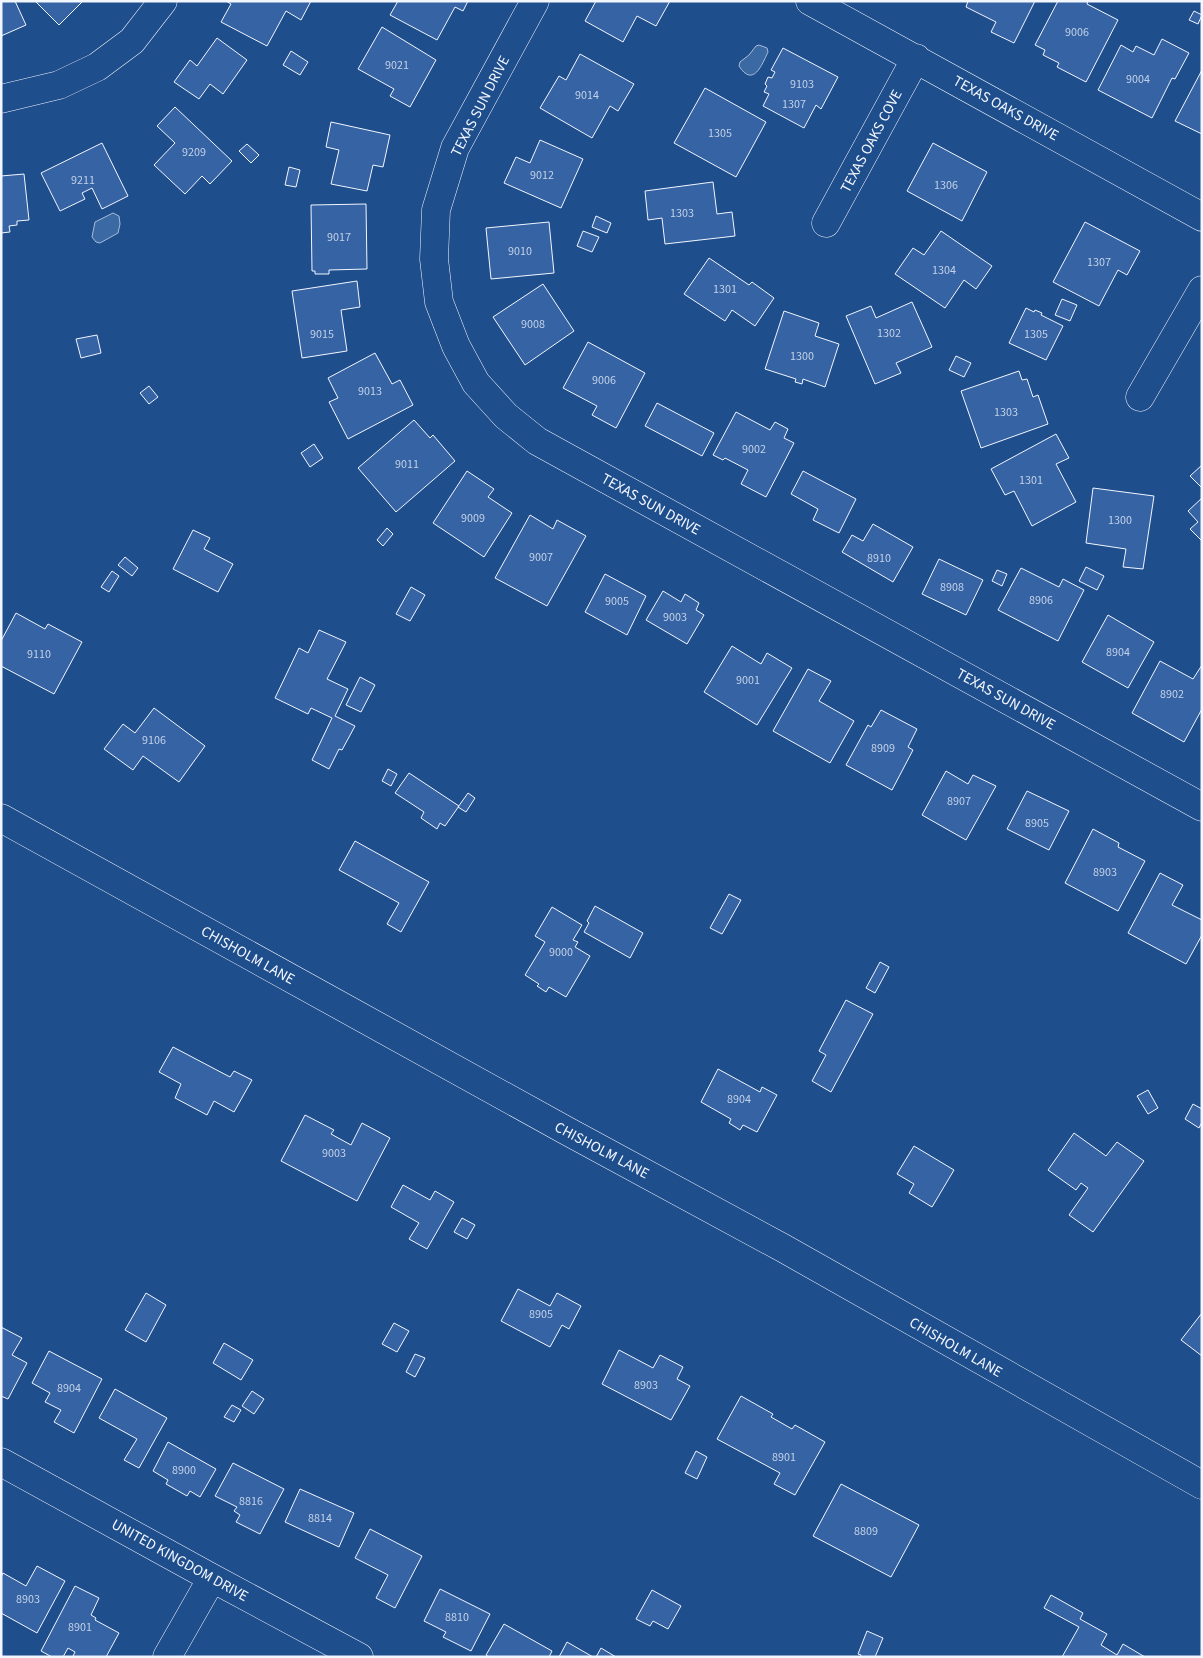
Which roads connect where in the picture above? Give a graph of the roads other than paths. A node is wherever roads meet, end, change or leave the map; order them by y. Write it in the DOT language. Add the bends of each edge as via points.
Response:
graph roads {
  1 [pos="163,1"];
  2 [pos="535,1"];
  3 [pos="810,1"];
  4 [pos="916,58"];
  5 [pos="1,99"];
  6 [pos="1202,217"];
  7 [pos="826,223"];
  8 [pos="1202,290"];
  9 [pos="1140,397"];
  10 [pos="1202,806"];
  11 [pos="1,818"];
  12 [pos="1,1462"];
  13 [pos="1202,1485"];
  14 [pos="212,1578"];
  15 [pos="167,1657"];
  16 [pos="359,1657"];
  1 -- 5 [label="street" via="132,42 97,67 59,85"];
  2 -- 10 [label="street, TEXAS SUN DRIVE" via="455,148 436,210 434,259 438,302 476,383 506,416 537,441"];
  3 -- 4 [label="street, TEXAS OAKS DRIVE"];
  4 -- 6 [label="street, TEXAS OAKS DRIVE"];
  4 -- 7 [label="street, TEXAS OAKS COVE"];
  8 -- 9 [label="street"];
  11 -- 13 [label="street, CHISHOLM LANE" via="783,1248"];
  12 -- 14 [label="street, UNITED KINGDOM DRIVE"];
  14 -- 15 [label="street"];
  14 -- 16 [label="street, UNITED KINGDOM DRIVE"];
}
